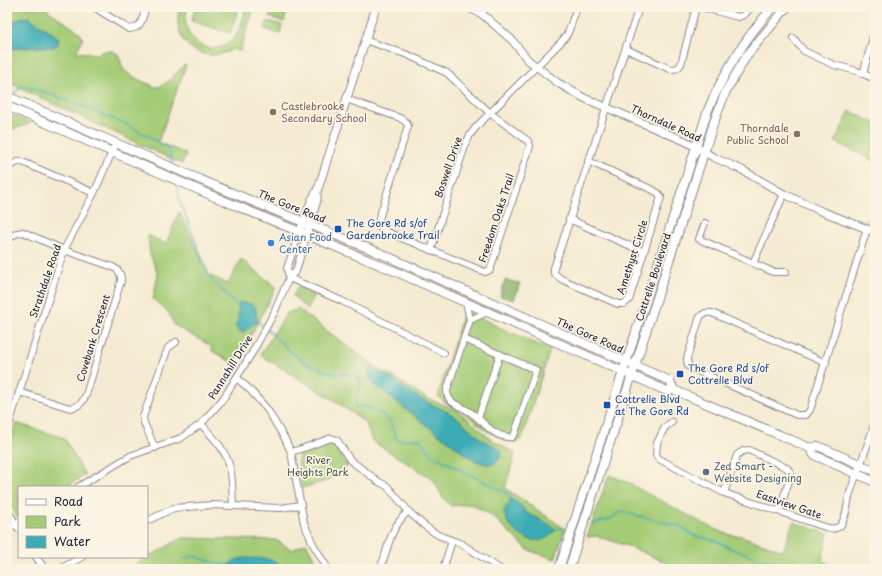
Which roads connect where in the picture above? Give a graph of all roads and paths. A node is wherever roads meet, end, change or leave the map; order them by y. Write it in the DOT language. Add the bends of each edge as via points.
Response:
graph roads {
  1 [pos="94,7"];
  2 [pos="146,7"];
  3 [pos="376,7"];
  4 [pos="467,7"];
  5 [pos="577,7"];
  6 [pos="639,7"];
  7 [pos="696,7"];
  8 [pos="701,7"];
  9 [pos="751,7"];
  10 [pos="773,7"];
  11 [pos="787,7"];
  12 [pos="875,30"];
  13 [pos="793,38"];
  14 [pos="365,40"];
  15 [pos="626,50"];
  16 [pos="536,66"];
  17 [pos="864,74"];
  18 [pos="875,79"];
  19 [pos="7,96"];
  20 [pos="346,99"];
  21 [pos="8,107"];
  22 [pos="606,108"];
  23 [pos="490,113"];
  24 [pos="116,143"];
  25 [pos="695,146"];
  26 [pos="704,151"];
  27 [pos="112,152"];
  28 [pos="588,161"];
  29 [pos="7,167"];
  30 [pos="94,193"];
  31 [pos="784,194"];
  32 [pos="569,219"];
  33 [pos="705,222"];
  34 [pos="307,223"];
  35 [pos="867,229"];
  36 [pos="875,232"];
  37 [pos="303,233"];
  38 [pos="7,239"];
  39 [pos="64,250"];
  40 [pos="431,250"];
  41 [pos="644,252"];
  42 [pos="396,261"];
  43 [pos="753,263"];
  44 [pos="392,270"];
  45 [pos="786,272"];
  46 [pos="289,278"];
  47 [pos="466,302"];
  48 [pos="489,302"];
  49 [pos="486,311"];
  50 [pos="470,320"];
  51 [pos="464,339"];
  52 [pos="176,342"];
  53 [pos="444,353"];
  54 [pos="500,354"];
  55 [pos="626,362"];
  56 [pos="826,363"];
  57 [pos="635,366"];
  58 [pos="623,371"];
  59 [pos="632,376"];
  60 [pos="237,378"];
  61 [pos="674,390"];
  62 [pos="19,392"];
  63 [pos="478,418"];
  64 [pos="672,422"];
  65 [pos="875,422"];
  66 [pos="201,424"];
  67 [pos="7,431"];
  68 [pos="155,448"];
  69 [pos="810,448"];
  70 [pos="291,452"];
  71 [pos="861,465"];
  72 [pos="875,471"];
  73 [pos="857,474"];
  74 [pos="875,482"];
  75 [pos="80,486"];
  76 [pos="724,493"];
  77 [pos="301,505"];
  78 [pos="233,506"];
  79 [pos="7,510"];
  80 [pos="408,511"];
  81 [pos="779,511"];
  82 [pos="148,521"];
  83 [pos="18,525"];
  84 [pos="7,530"];
  85 [pos="452,541"];
  86 [pos="37,558"];
  87 [pos="80,558"];
  88 [pos="45,569"];
  89 [pos="60,569"];
  90 [pos="328,569"];
  91 [pos="380,569"];
  92 [pos="443,569"];
  93 [pos="500,569"];
  94 [pos="559,569"];
  95 [pos="569,569"];
  1 -- 2 [label="street" via="129,29 136,29"];
  3 -- 14 [label="street"];
  4 -- 16 [label="street, Thorndale Road" via="482,14 512,40"];
  5 -- 16 [label="street, Boswell Drive" via="568,33"];
  6 -- 15 [label="street, Amethyst Circle"];
  7 -- 15 [label="street" via="678,68 670,69"];
  8 -- 9 [label="street" via="738,16 744,15"];
  10 -- 25 [label="main road, Cottrelle Boulevard" via="728,67"];
  11 -- 26 [label="main road, Cottrelle Boulevard" via="747,55 736,73"];
  12 -- 17 [label="street"];
  13 -- 17 [label="street" via="804,51 834,65"];
  14 -- 20 [label="street"];
  14 -- 23 [label="street" via="442,70"];
  15 -- 22 [label="street, Amethyst Circle"];
  16 -- 22 [label="street, Thorndale Road" via="558,83"];
  16 -- 23 [label="street, Boswell Drive"];
  17 -- 18 [label="street"];
  19 -- 24 [label="main road, The Gore Road"];
  20 -- 34 [label="street" via="318,189 312,199"];
  20 -- 40 [label="street, Freedom Oaks Trail" via="406,122 407,131 378,224 382,230"];
  21 -- 27 [label="main road, The Gore Road"];
  22 -- 25 [label="street, Thorndale Road"];
  22 -- 28 [label="street, Amethyst Circle"];
  23 -- 40 [label="street, Boswell Drive" via="466,143"];
  23 -- 40 [label="street, Freedom Oaks Trail" via="528,141 530,146 490,270 485,272"];
  24 -- 27 [label="street, Strathdale Road"];
  24 -- 34 [label="main road, The Gore Road"];
  25 -- 26 [label="street, Thorndale Road"];
  25 -- 55 [label="main road, Cottrelle Boulevard"];
  26 -- 31 [label="street, Thorndale Road"];
  26 -- 57 [label="main road, Cottrelle Boulevard"];
  27 -- 30 [label="street, Strathdale Road"];
  27 -- 37 [label="main road, The Gore Road"];
  28 -- 32 [label="street, Amethyst Circle"];
  28 -- 41 [label="street, Amethyst Circle" via="660,195 661,200"];
  29 -- 30 [label="street" via="20,161"];
  30 -- 39 [label="street, Strathdale Road"];
  31 -- 35 [label="street, Thorndale Road"];
  31 -- 43 [label="street"];
  32 -- 41 [label="street"];
  32 -- 41 [label="street, Amethyst Circle" via="554,268 554,273 561,279 618,304 624,304 628,301"];
  33 -- 43 [label="street" via="700,239"];
  34 -- 37 [label="street"];
  34 -- 42 [label="main road, The Gore Road"];
  35 -- 36 [label="street, Thorndale Road"];
  35 -- 56 [label="street"];
  37 -- 44 [label="main road, The Gore Road"];
  37 -- 46 [label="street, Pannahill Drive" via="287,268"];
  38 -- 39 [label="street, Covebank Crescent" via="23,232"];
  39 -- 62 [label="street, Strathdale Road"];
  39 -- 62 [label="street, Covebank Crescent" via="118,269 121,274 86,395 81,404 70,408"];
  42 -- 44 [label="main road"];
  42 -- 48 [label="main road, The Gore Road"];
  43 -- 45 [label="street" via="773,272"];
  44 -- 47 [label="main road, The Gore Road"];
  46 -- 53 [label="street" via="342,301"];
  46 -- 60 [label="street, Pannahill Drive" via="274,313"];
  47 -- 49 [label="main road, The Gore Road"];
  47 -- 50 [label="street"];
  48 -- 49 [label="main road"];
  48 -- 55 [label="main road, The Gore Road"];
  49 -- 50 [label="street"];
  49 -- 58 [label="main road, The Gore Road"];
  50 -- 51 [label="street"];
  51 -- 54 [label="street"];
  51 -- 63 [label="street" via="447,390 448,397"];
  52 -- 68 [label="street" via="168,348 143,417"];
  54 -- 63 [label="street"];
  54 -- 63 [label="street" via="536,370 515,433 512,437 500,435"];
  55 -- 57 [label="main road, The Gore Road"];
  55 -- 58 [label="main road, Cottrelle Boulevard"];
  56 -- 56 [label="street" via="810,410 806,415 797,416 691,368 688,366 687,358 700,317 706,312"];
  57 -- 59 [label="main road, Cottrelle Boulevard"];
  57 -- 61 [label="main road, The Gore Road" via="670,381"];
  58 -- 59 [label="main road, The Gore Road"];
  58 -- 94 [label="main road, Cottrelle Boulevard"];
  59 -- 61 [label="main road, The Gore Road" via="667,391"];
  59 -- 95 [label="main road, Cottrelle Boulevard"];
  60 -- 66 [label="street, Pannahill Drive" via="223,400"];
  60 -- 70 [label="street" via="267,409"];
  61 -- 69 [label="main road, The Gore Road"];
  62 -- 67 [label="street, Strathdale Road"];
  64 -- 76 [label="street, Eastview Gate" via="665,427 657,443 656,455 659,459"];
  65 -- 71 [label="street"];
  66 -- 68 [label="street, Pannahill Drive" via="181,438"];
  66 -- 78 [label="street" via="224,452 231,469"];
  68 -- 75 [label="street, Pannahill Drive" via="130,456"];
  69 -- 71 [label="main road, The Gore Road" via="818,446"];
  69 -- 73 [label="main road, The Gore Road" via="814,455"];
  70 -- 77 [label="street"];
  70 -- 80 [label="street" via="331,438 337,440 350,460 387,486"];
  71 -- 72 [label="main road, The Gore Road"];
  71 -- 73 [label="street"];
  73 -- 74 [label="main road, The Gore Road"];
  73 -- 81 [label="street, Eastview Gate" via="844,518 836,528 828,528"];
  76 -- 81 [label="street, Eastview Gate"];
  76 -- 81 [label="street" via="737,455 749,450 787,468 790,472"];
  77 -- 78 [label="street" via="280,508"];
  77 -- 90 [label="street" via="304,523"];
  78 -- 82 [label="street" via="174,508"];
  79 -- 83 [label="street"];
  80 -- 85 [label="street" via="432,531"];
  80 -- 91 [label="street" via="392,532"];
  83 -- 84 [label="street"];
  85 -- 92 [label="street"];
  85 -- 93 [label="street" via="462,544"];
  86 -- 88 [label="street"];
  87 -- 89 [label="street"];
}
